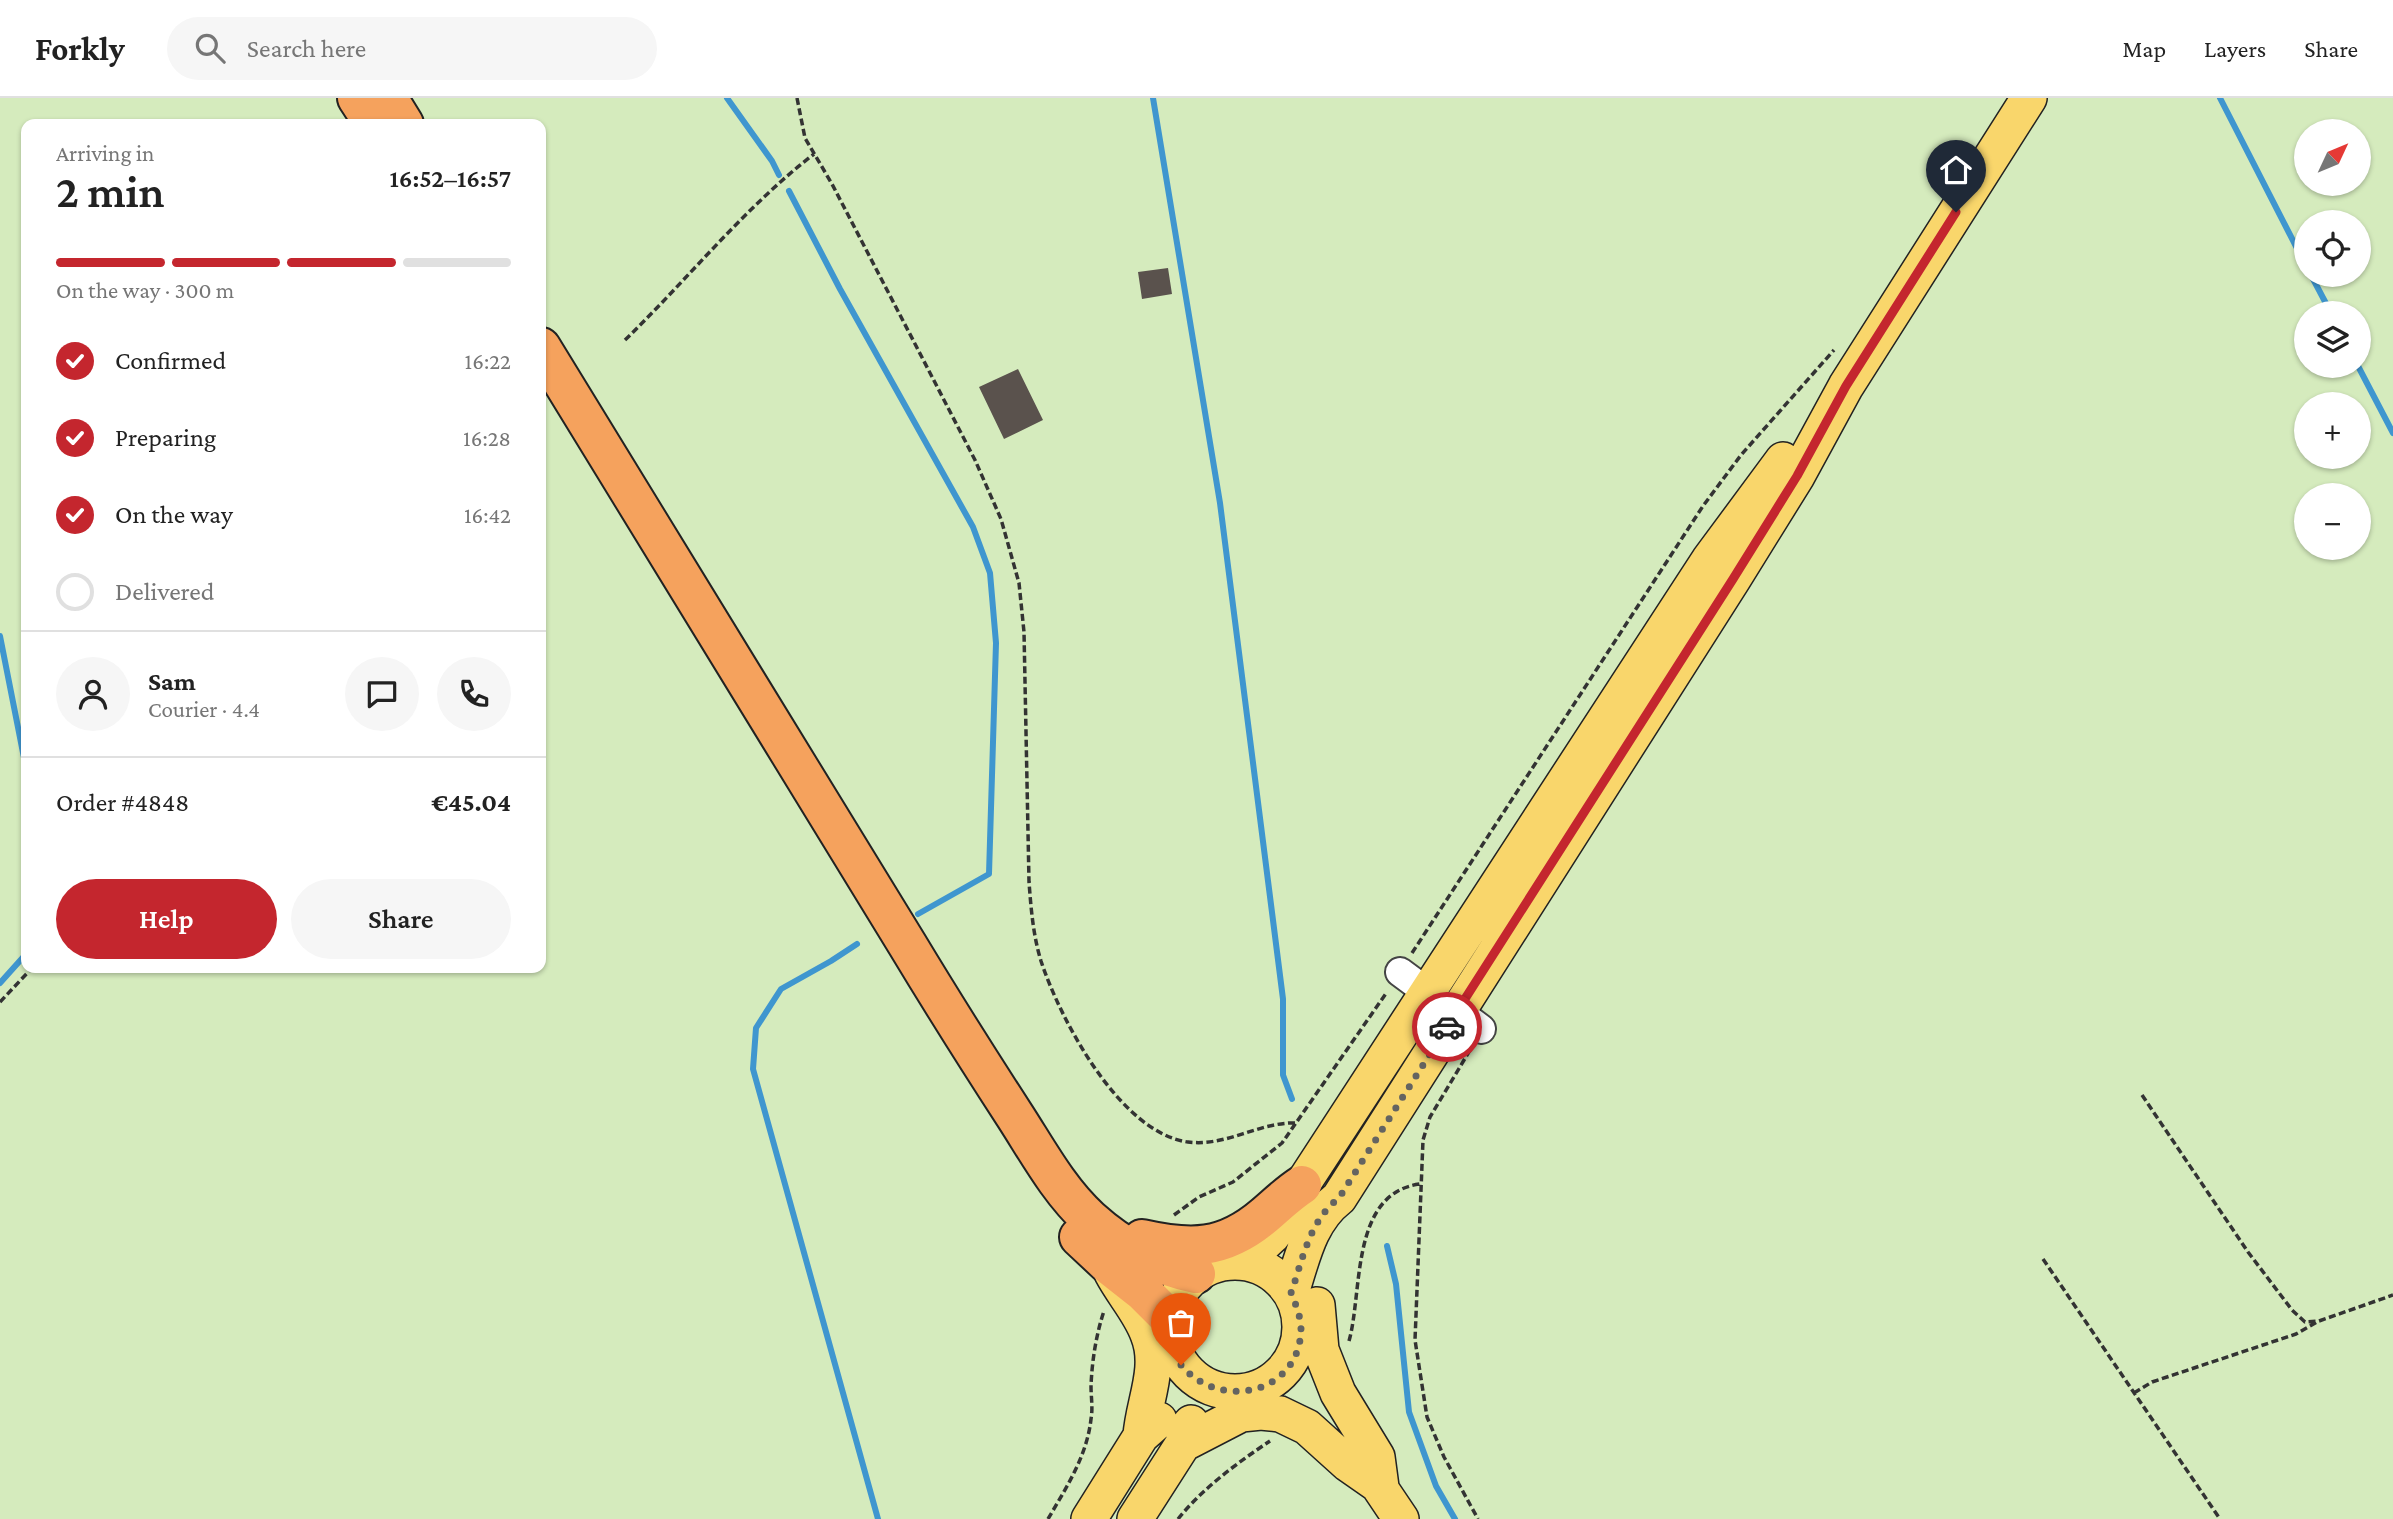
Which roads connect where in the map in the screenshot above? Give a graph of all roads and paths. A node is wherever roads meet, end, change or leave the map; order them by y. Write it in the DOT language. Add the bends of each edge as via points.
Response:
graph roads {
  1 [pos="357,98"];
  2 [pos="388,98"];
  3 [pos="797,98"];
  4 [pos="2029,98"];
  5 [pos="371,119"];
  6 [pos="401,119"];
  7 [pos="814,155"];
  8 [pos="625,340"];
  9 [pos="546,354"];
  10 [pos="1846,386"];
  11 [pos="546,400"];
  12 [pos="27,973"];
  13 [pos="1414,982"];
  14 [pos="0,1002"];
  15 [pos="1405,1093"];
  16 [pos="2142,1095"];
  17 [pos="1298,1123"];
  18 [pos="1302,1185"];
  19 [pos="1339,1198"];
  20 [pos="1090,1219"];
  21 [pos="1169,1219"];
  22 [pos="2043,1259"];
  23 [pos="1244,1262"];
  24 [pos="1110,1266"];
  25 [pos="1196,1274"];
  26 [pos="1291,1293"];
  27 [pos="2393,1295"];
  28 [pos="1105,1305"];
  29 [pos="1170,1319"];
  30 [pos="2319,1321"];
  31 [pos="1348,1345"];
  32 [pos="1297,1349"];
  33 [pos="1181,1365"];
  34 [pos="1243,1390"];
  35 [pos="2134,1393"];
  36 [pos="1336,1425"];
  37 [pos="1141,1436"];
  38 [pos="1275,1438"];
  39 [pos="1183,1444"];
  40 [pos="1381,1487"];
  41 [pos="1048,1519"];
  42 [pos="1089,1519"];
  43 [pos="1135,1519"];
  44 [pos="1178,1519"];
  45 [pos="1401,1519"];
  46 [pos="1478,1519"];
  47 [pos="2220,1519"];
  1 -- 5 [label="highway"];
  2 -- 6 [label="highway"];
  3 -- 7 [label="path" via="805,138"];
  4 -- 10 [label="main road"];
  7 -- 8 [label="path" via="789,173"];
  7 -- 17 [label="path" via="975,460 1000,519 1019,583 1032,921 1041,961 1064,1020 1122,1101 1171,1137 1206,1142 1280,1122"];
  9 -- 20 [label="highway" via="946,1007 1036,1149"];
  10 -- 13 [label="main road" via="1778,466 1709,560"];
  10 -- 15 [label="main road" via="1797,476 1469,1020"];
  11 -- 24 [label="highway" via="1006,1141 1054,1211"];
  12 -- 14 [label="path"];
  13 -- 15 [label="main road" via="1434,1005 1430,1023 1403,1062"];
  13 -- 17 [label="path"];
  13 -- 18 [label="main road"];
  15 -- 19 [label="main road"];
  16 -- 30 [label="path" via="2292,1310 2305,1322"];
  17 -- 21 [label="path" via="1263,1160"];
  18 -- 20 [label="highway" via="1246,1230 1206,1246 1141,1239"];
  18 -- 23 [label="main road" via="1290,1213"];
  19 -- 26 [label="main road" via="1320,1216 1311,1233"];
  19 -- 40 [label="main road" via="1316,1291 1321,1350 1338,1393 1377,1458"];
  20 -- 25 [label="highway" via="1144,1257"];
  22 -- 35 [label="path"];
  23 -- 25 [label="main road" via="1214,1265"];
  23 -- 26 [label="main road" via="1261,1265"];
  24 -- 29 [label="highway"];
  24 -- 37 [label="main road" via="1152,1347 1149,1403"];
  25 -- 29 [label="main road" via="1183,1286"];
  26 -- 32 [label="main road" via="1299,1311"];
  27 -- 30 [label="path"];
  28 -- 41 [label="path" via="1097,1331 1085,1446"];
  29 -- 33 [label="main road" via="1173,1351"];
  30 -- 35 [label="path" via="2296,1334 2152,1382"];
  31 -- 46 [label="path" via="1369,1226 1386,1200 1407,1185 1420,1184 1415,1340 1427,1417"];
  32 -- 34 [label="main road" via="1282,1373"];
  32 -- 36 [label="main road"];
  33 -- 34 [label="main road" via="1210,1388"];
  33 -- 37 [label="main road" via="1162,1415"];
  34 -- 36 [label="main road" via="1290,1394"];
  34 -- 39 [label="main road" via="1195,1417"];
  35 -- 47 [label="path"];
  36 -- 40 [label="main road"];
  37 -- 42 [label="main road"];
  38 -- 44 [label="path" via="1205,1491"];
  39 -- 40 [label="main road" via="1241,1414 1279,1414 1307,1427"];
  39 -- 43 [label="main road"];
  40 -- 45 [label="main road"];
}
